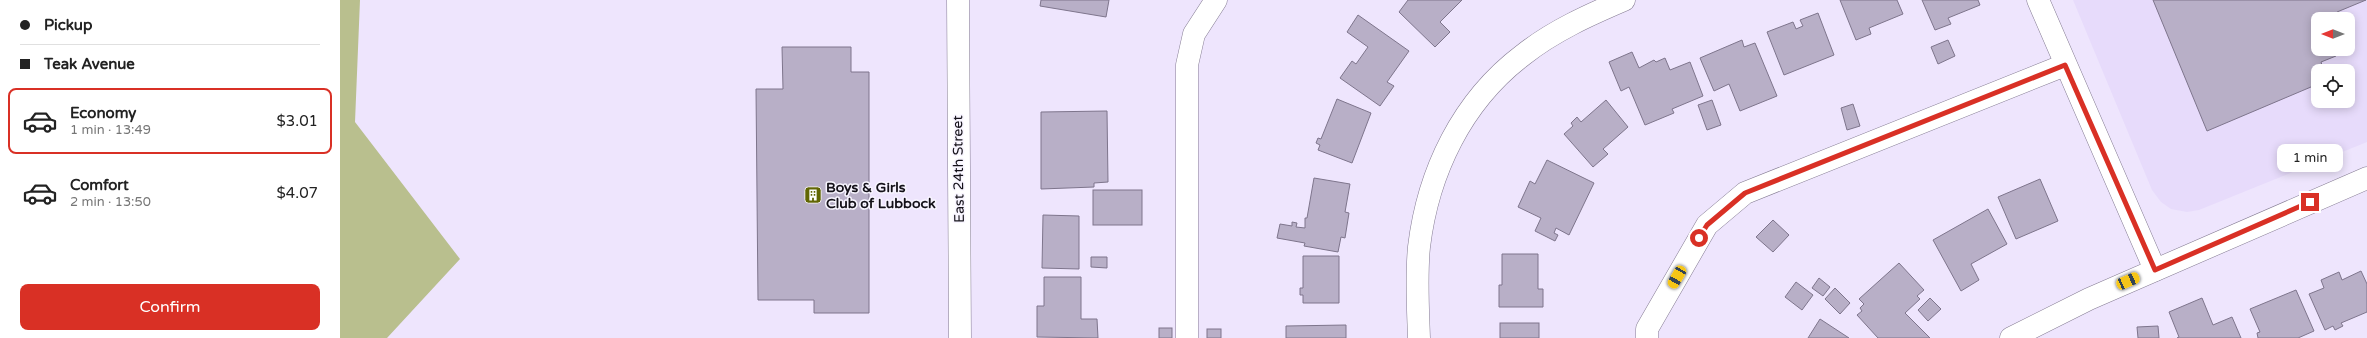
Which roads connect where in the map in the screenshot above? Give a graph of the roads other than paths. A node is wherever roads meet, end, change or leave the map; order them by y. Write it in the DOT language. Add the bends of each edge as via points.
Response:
graph roads {
  1 [pos="958,0"];
  2 [pos="1216,0"];
  3 [pos="1624,0"];
  4 [pos="2038,0"];
  5 [pos="2065,65"];
  6 [pos="2367,178"];
  7 [pos="2155,270"];
  8 [pos="960,338"];
  9 [pos="1187,338"];
  10 [pos="1418,338"];
  11 [pos="1646,338"];
  12 [pos="2011,338"];
  1 -- 8 [label="street, East 24th Street"];
  2 -- 9 [label="street" via="1194,34 1187,65"];
  3 -- 10 [label="street" via="1592,13 1523,54 1489,85 1460,124 1440,162 1426,201 1419,248"];
  4 -- 5 [label="street"];
  5 -- 7 [label="street"];
  5 -- 11 [label="street" via="1745,193 1707,225 1647,328"];
  6 -- 7 [label="street"];
  7 -- 12 [label="street" via="2089,298"];
}
